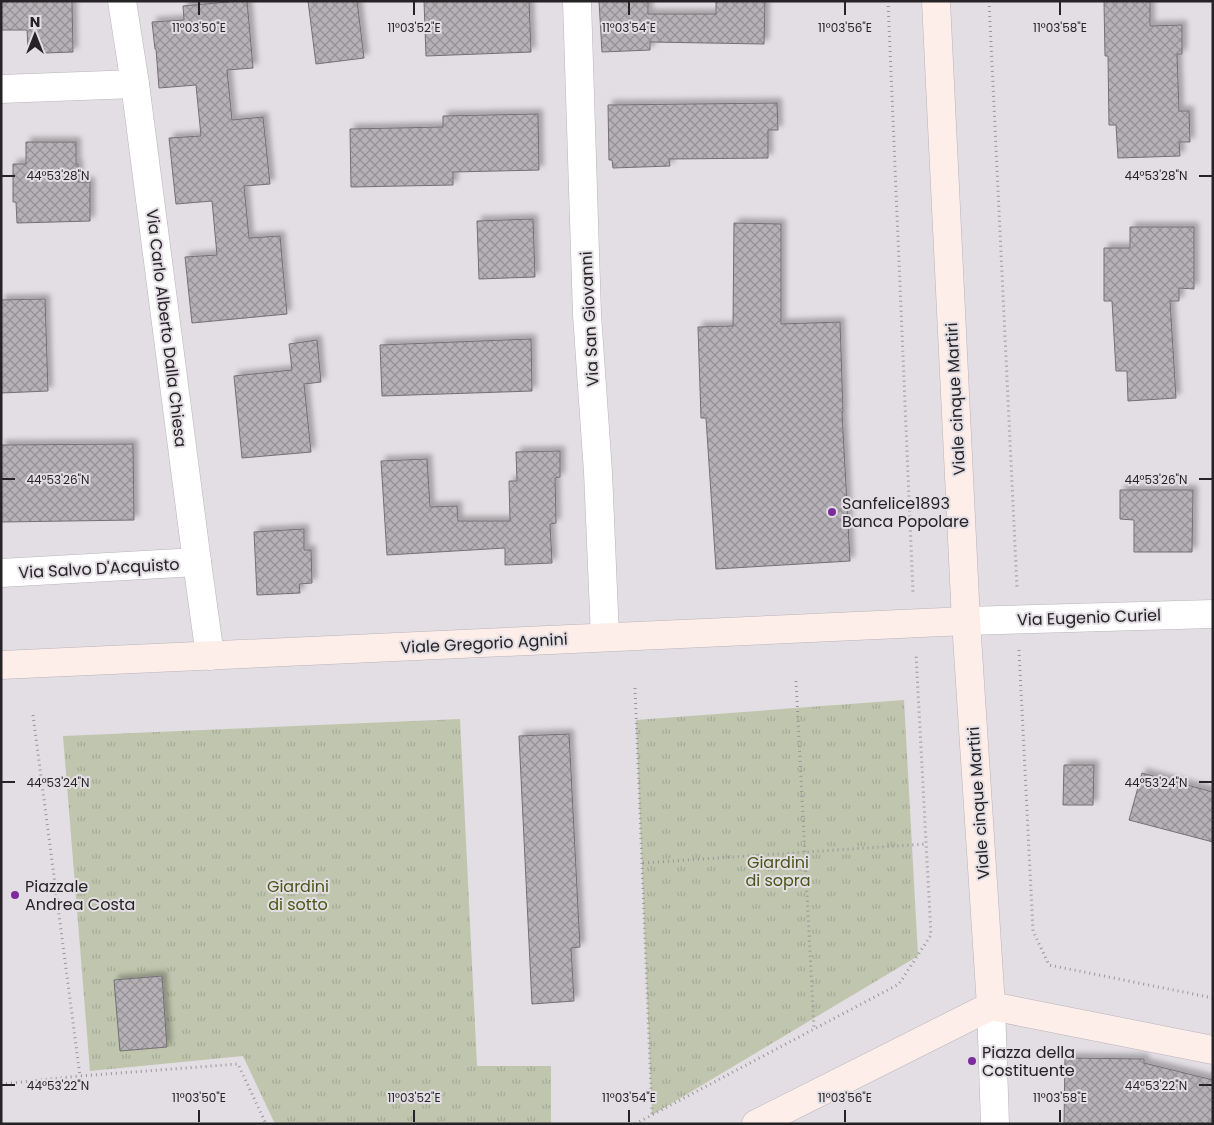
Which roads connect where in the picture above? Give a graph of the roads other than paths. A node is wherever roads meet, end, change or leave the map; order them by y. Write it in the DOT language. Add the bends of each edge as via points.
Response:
graph roads {
  1 [pos="122,1"];
  2 [pos="577,1"];
  3 [pos="936,1"];
  4 [pos="135,84"];
  5 [pos="1,90"];
  6 [pos="197,562"];
  7 [pos="1,573"];
  8 [pos="1213,614"];
  9 [pos="966,621"];
  10 [pos="605,637"];
  11 [pos="210,656"];
  12 [pos="1,665"];
  13 [pos="991,1006"];
  14 [pos="1213,1050"];
  15 [pos="756,1124"];
  16 [pos="995,1124"];
  1 -- 4 [label="street, Via Carlo Alberto Dalla Chiesa"];
  2 -- 10 [label="street, Via San Giovanni" via="587,315"];
  3 -- 9 [label="main road, Viale cinque Martiri"];
  4 -- 5 [label="street"];
  4 -- 6 [label="street, Via Carlo Alberto Dalla Chiesa"];
  6 -- 7 [label="street, Via Salvo D'Acquisto"];
  6 -- 11 [label="street, Via Carlo Alberto Dalla Chiesa"];
  8 -- 9 [label="street, Via Eugenio Curiel"];
  9 -- 10 [label="main road, Viale Gregorio Agnini"];
  9 -- 13 [label="main road, Viale cinque Martiri"];
  10 -- 11 [label="main road, Viale Gregorio Agnini"];
  11 -- 12 [label="main road, Viale Gregorio Agnini"];
  13 -- 14 [label="main road"];
  13 -- 15 [label="main road"];
  13 -- 16 [label="street"];
}
